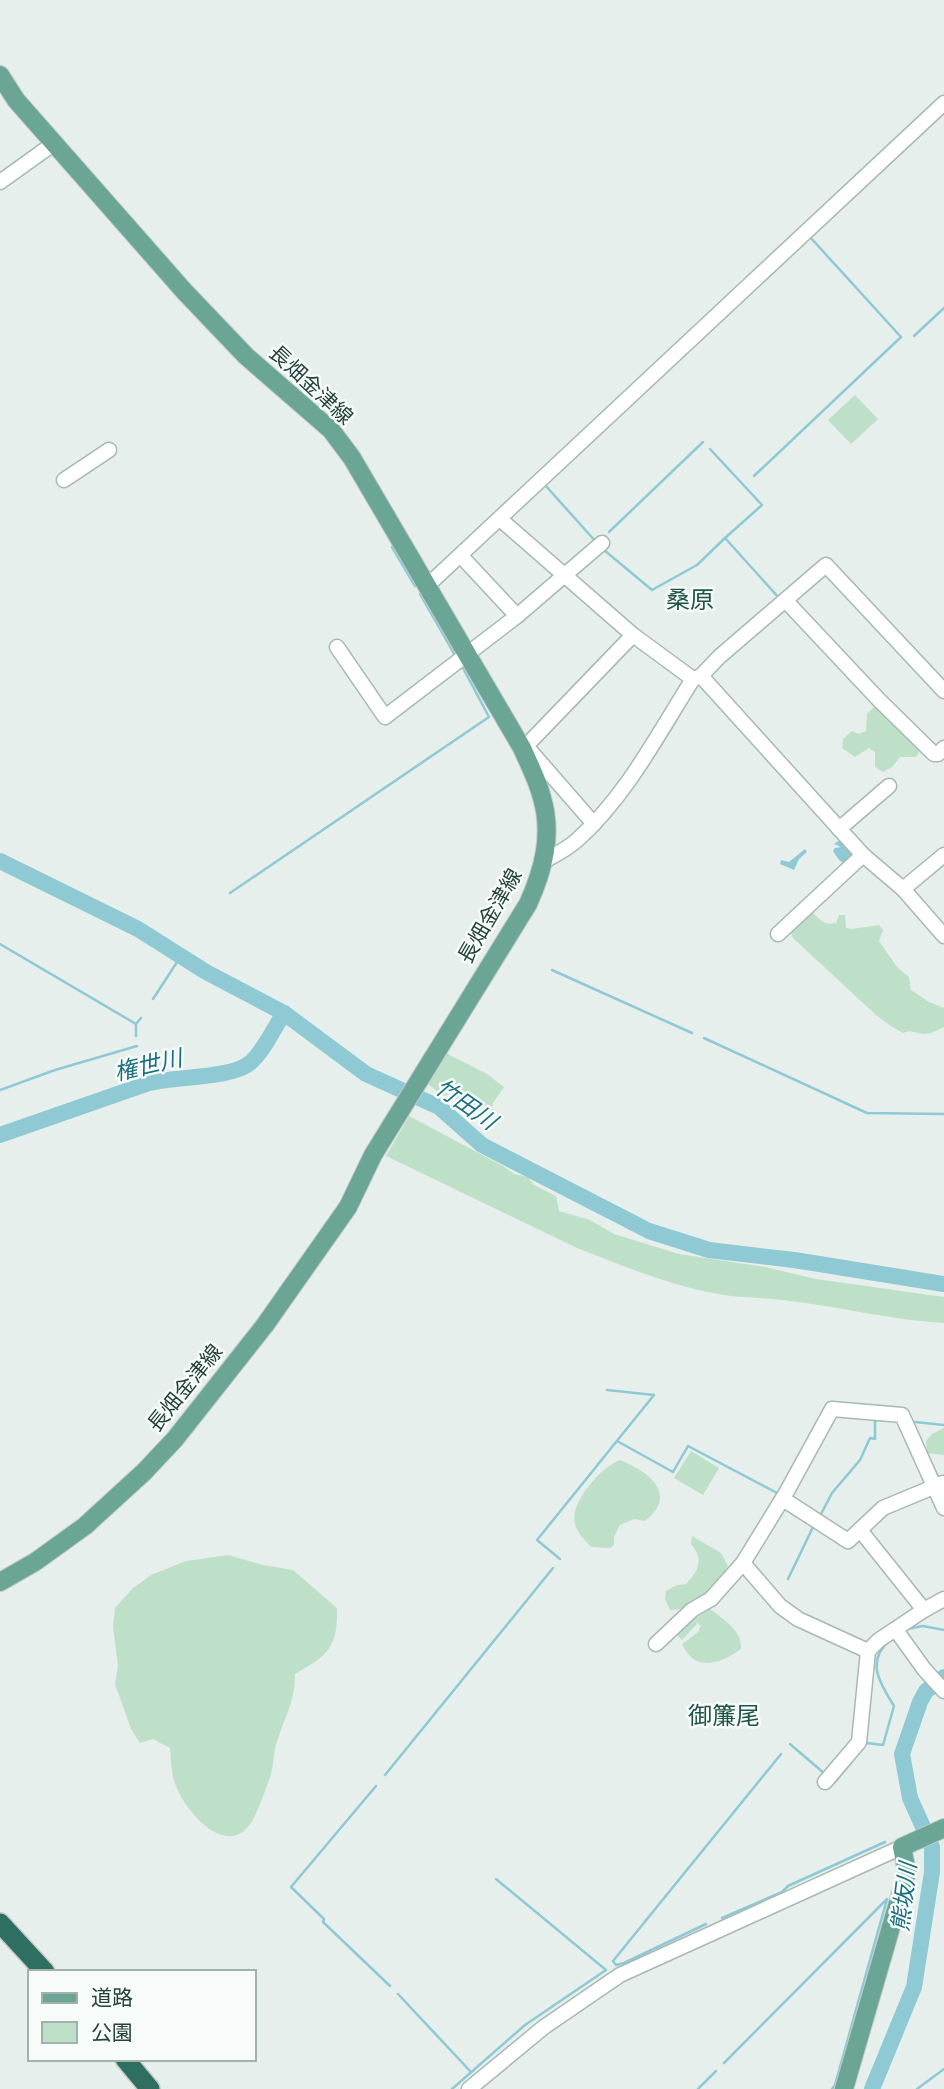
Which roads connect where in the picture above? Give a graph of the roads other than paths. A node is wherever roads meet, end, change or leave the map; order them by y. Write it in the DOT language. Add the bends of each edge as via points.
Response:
graph roads {
  1 [pos="0,75"];
  2 [pos="944,103"];
  3 [pos="53,144"];
  4 [pos="0,182"];
  5 [pos="108,450"];
  6 [pos="64,480"];
  7 [pos="500,519"];
  8 [pos="602,543"];
  9 [pos="461,556"];
  10 [pos="565,577"];
  11 [pos="427,586"];
  12 [pos="786,601"];
  13 [pos="517,616"];
  14 [pos="633,635"];
  15 [pos="337,647"];
  16 [pos="466,656"];
  17 [pos="697,677"];
  18 [pos="944,691"];
  19 [pos="524,747"];
  20 [pos="944,748"];
  21 [pos="889,786"];
  22 [pos="594,824"];
  23 [pos="839,829"];
  24 [pos="863,855"];
  25 [pos="944,855"];
  26 [pos="544,861"];
  27 [pos="903,889"];
  28 [pos="778,934"];
  29 [pos="944,936"];
  30 [pos="940,1484"];
  31 [pos="783,1499"];
  32 [pos="944,1508"];
  33 [pos="860,1530"];
  34 [pos="743,1563"];
  35 [pos="0,1582"];
  36 [pos="944,1599"];
  37 [pos="923,1610"];
  38 [pos="896,1630"];
  39 [pos="656,1644"];
  40 [pos="868,1651"];
  41 [pos="943,1690"];
  42 [pos="825,1782"];
  43 [pos="944,1828"];
  44 [pos="902,1847"];
  45 [pos="0,1923"];
  46 [pos="43,1970"];
  47 [pos="127,2061"];
  48 [pos="150,2089"];
  49 [pos="469,2089"];
  50 [pos="844,2089"];
  1 -- 3 [label="main road, 長畑金津線"];
  2 -- 7 [label="street"];
  3 -- 4 [label="street"];
  3 -- 11 [label="main road, 長畑金津線" via="246,356 331,430"];
  5 -- 6 [label="street"];
  7 -- 9 [label="street"];
  7 -- 10 [label="street"];
  8 -- 10 [label="street"];
  9 -- 11 [label="street"];
  9 -- 13 [label="street"];
  10 -- 13 [label="street"];
  10 -- 14 [label="street"];
  11 -- 16 [label="main road, 長畑金津線"];
  12 -- 17 [label="street"];
  12 -- 18 [label="street" via="826,565"];
  12 -- 20 [label="street" via="934,754"];
  13 -- 16 [label="street"];
  14 -- 17 [label="street"];
  14 -- 19 [label="street"];
  15 -- 16 [label="street" via="385,717"];
  16 -- 19 [label="main road, 長畑金津線"];
  17 -- 22 [label="street"];
  17 -- 23 [label="street"];
  19 -- 22 [label="street"];
  19 -- 26 [label="main road, 長畑金津線" via="546,819"];
  21 -- 23 [label="street"];
  22 -- 26 [label="street"];
  23 -- 24 [label="street"];
  24 -- 27 [label="street"];
  24 -- 28 [label="street"];
  25 -- 27 [label="street"];
  26 -- 35 [label="main road, 長畑金津線" via="528,904 373,1155 348,1207 296,1283 175,1439 136,1479 85,1525"];
  27 -- 29 [label="street"];
  30 -- 31 [label="street" via="902,1415 832,1409"];
  30 -- 32 [label="street"];
  30 -- 33 [label="street" via="883,1508"];
  31 -- 33 [label="street" via="848,1541"];
  31 -- 34 [label="street"];
  33 -- 37 [label="street"];
  34 -- 39 [label="street" via="710,1599"];
  34 -- 40 [label="street" via="780,1606 798,1619"];
  36 -- 37 [label="street"];
  37 -- 38 [label="street"];
  38 -- 40 [label="street"];
  38 -- 41 [label="street"];
  40 -- 42 [label="street" via="859,1742"];
  43 -- 44 [label="main road"];
  44 -- 49 [label="street" via="620,1975 544,2027"];
  44 -- 50 [label="main road" via="907,1872"];
  45 -- 46 [label="highway"];
  47 -- 48 [label="highway"];
}
